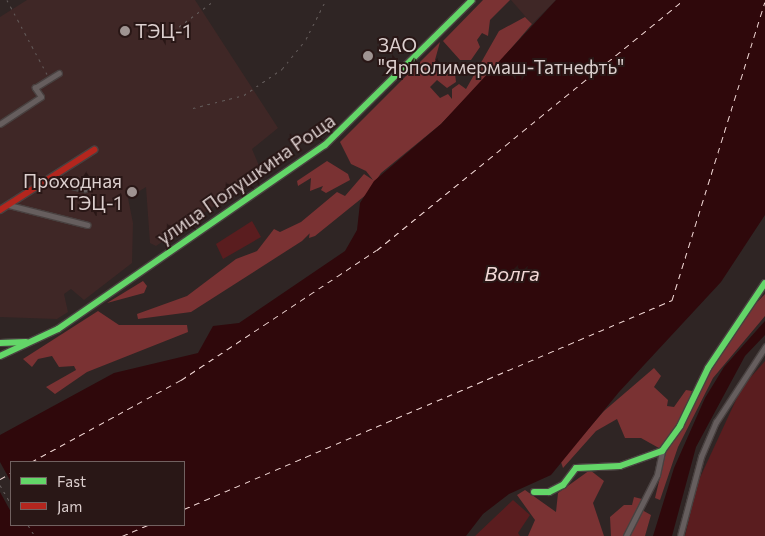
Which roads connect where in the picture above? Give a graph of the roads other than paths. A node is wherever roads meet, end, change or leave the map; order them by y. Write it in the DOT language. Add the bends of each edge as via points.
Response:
graph roads {
  1 [pos="472,0"];
  2 [pos="59,73"];
  3 [pos="0,124"];
  4 [pos="94,150"];
  5 [pos="48,180"];
  6 [pos="85,190"];
  7 [pos="9,205"];
  8 [pos="0,210"];
  9 [pos="88,225"];
  10 [pos="765,283"];
  11 [pos="39,340"];
  12 [pos="0,343"];
  13 [pos="765,347"];
  14 [pos="0,356"];
  15 [pos="662,451"];
  16 [pos="534,492"];
  17 [pos="626,536"];
  18 [pos="680,536"];
  1 -- 11 [label="main road, улица Полушкина Роща" via="325,146"];
  2 -- 3 [label="street" via="35,88 41,97"];
  4 -- 5 [label="main road"];
  5 -- 6 [label="street"];
  5 -- 7 [label="main road"];
  7 -- 8 [label="main road"];
  7 -- 9 [label="street"];
  10 -- 15 [label="main road" via="708,368 680,426"];
  11 -- 12 [label="main road, улица Полушкина Роща"];
  11 -- 14 [label="main road, улица Полушкина Роща"];
  13 -- 18 [label="street" via="716,422 702,457"];
  15 -- 16 [label="main road" via="620,466 576,468 563,485 549,492"];
  15 -- 17 [label="street" via="657,474"];
}
